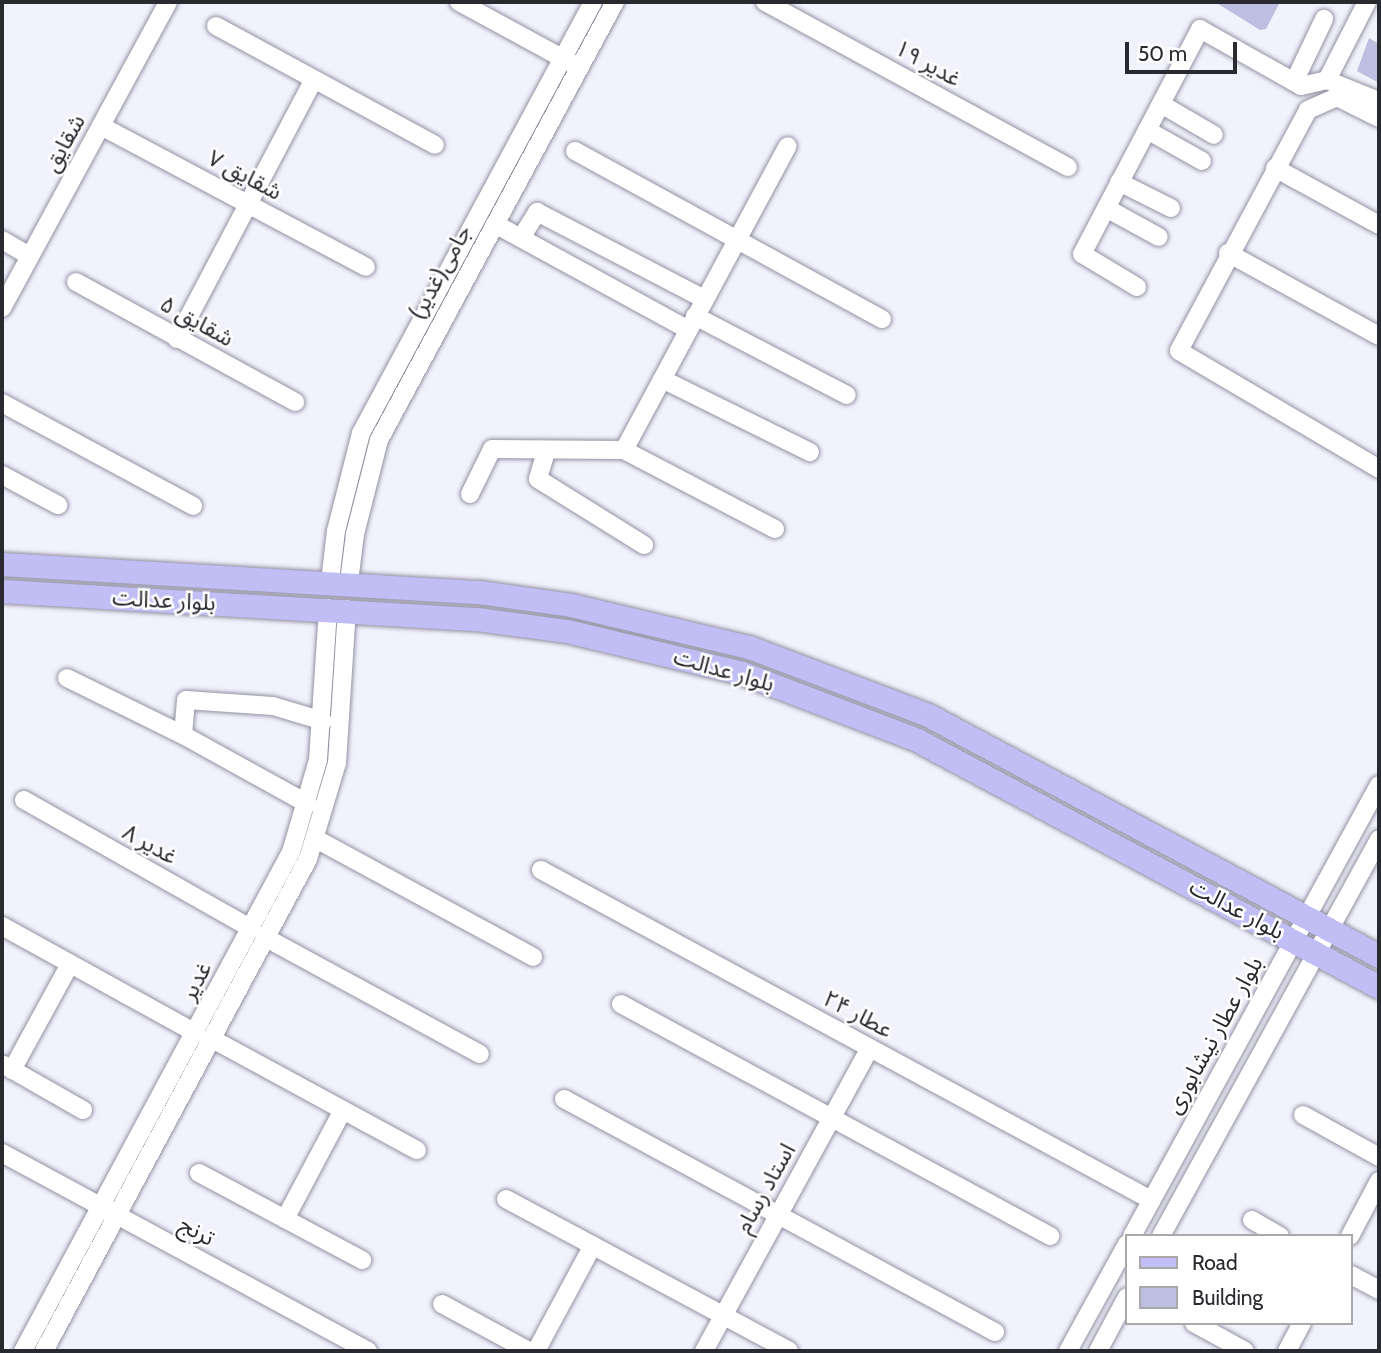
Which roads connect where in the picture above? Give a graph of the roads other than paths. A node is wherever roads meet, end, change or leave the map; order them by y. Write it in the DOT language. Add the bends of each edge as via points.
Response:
graph roads {
  1 [pos="169,2"];
  2 [pos="459,2"];
  3 [pos="593,2"];
  4 [pos="615,2"];
  5 [pos="765,2"];
  6 [pos="1367,2"];
  7 [pos="1324,19"];
  8 [pos="216,26"];
  9 [pos="562,58"];
  10 [pos="579,67"];
  11 [pos="313,80"];
  12 [pos="1327,80"];
  13 [pos="1294,82"];
  14 [pos="1379,101"];
  15 [pos="1161,104"];
  16 [pos="1379,118"];
  17 [pos="101,126"];
  18 [pos="1147,130"];
  19 [pos="1214,135"];
  20 [pos="435,145"];
  21 [pos="788,146"];
  22 [pos="575,151"];
  23 [pos="1202,160"];
  24 [pos="1068,167"];
  25 [pos="1275,167"];
  26 [pos="1119,182"];
  27 [pos="248,204"];
  28 [pos="1106,208"];
  29 [pos="1171,208"];
  30 [pos="495,224"];
  31 [pos="1379,225"];
  32 [pos="1159,237"];
  33 [pos="521,238"];
  34 [pos="2,240"];
  35 [pos="735,240"];
  36 [pos="1228,253"];
  37 [pos="30,256"];
  38 [pos="366,267"];
  39 [pos="76,282"];
  40 [pos="1137,287"];
  41 [pos="704,299"];
  42 [pos="2,308"];
  43 [pos="882,319"];
  44 [pos="691,323"];
  45 [pos="1379,336"];
  46 [pos="177,339"];
  47 [pos="662,379"];
  48 [pos="847,395"];
  49 [pos="295,402"];
  50 [pos="2,403"];
  51 [pos="624,450"];
  52 [pos="546,452"];
  53 [pos="810,452"];
  54 [pos="1379,469"];
  55 [pos="2,475"];
  56 [pos="470,494"];
  57 [pos="58,505"];
  58 [pos="193,506"];
  59 [pos="775,529"];
  60 [pos="644,545"];
  61 [pos="2,564"];
  62 [pos="340,582"];
  63 [pos="2,591"];
  64 [pos="338,608"];
  65 [pos="67,678"];
  66 [pos="323,721"];
  67 [pos="183,735"];
  68 [pos="1379,785"];
  69 [pos="24,800"];
  70 [pos="308,804"];
  71 [pos="316,839"];
  72 [pos="1379,839"];
  73 [pos="541,870"];
  74 [pos="1307,917"];
  75 [pos="2,926"];
  76 [pos="252,929"];
  77 [pos="1329,929"];
  78 [pos="268,939"];
  79 [pos="1294,941"];
  80 [pos="1317,953"];
  81 [pos="1379,956"];
  82 [pos="533,957"];
  83 [pos="70,964"];
  84 [pos="1379,987"];
  85 [pos="621,1004"];
  86 [pos="196,1033"];
  87 [pos="214,1040"];
  88 [pos="870,1048"];
  89 [pos="480,1054"];
  90 [pos="7,1067"];
  91 [pos="564,1099"];
  92 [pos="83,1110"];
  93 [pos="343,1110"];
  94 [pos="1303,1115"];
  95 [pos="832,1118"];
  96 [pos="417,1150"];
  97 [pos="2,1153"];
  98 [pos="1379,1157"];
  99 [pos="199,1173"];
  100 [pos="1379,1181"];
  101 [pos="506,1199"];
  102 [pos="1151,1200"];
  103 [pos="101,1207"];
  104 [pos="778,1215"];
  105 [pos="118,1216"];
  106 [pos="285,1219"];
  107 [pos="1252,1220"];
  108 [pos="1133,1234"];
  109 [pos="1162,1234"];
  110 [pos="1276,1234"];
  111 [pos="1351,1234"];
  112 [pos="1050,1236"];
  113 [pos="593,1245"];
  114 [pos="1126,1246"];
  115 [pos="362,1261"];
  116 [pos="1353,1276"];
  117 [pos="1379,1290"];
  118 [pos="1126,1299"];
  119 [pos="442,1304"];
  120 [pos="723,1316"];
  121 [pos="1198,1325"];
  122 [pos="1301,1325"];
  123 [pos="995,1332"];
  124 [pos="23,1351"];
  125 [pos="44,1351"];
  126 [pos="368,1351"];
  127 [pos="529,1351"];
  128 [pos="536,1351"];
  129 [pos="704,1351"];
  130 [pos="789,1351"];
  131 [pos="1068,1351"];
  132 [pos="1098,1351"];
  133 [pos="1245,1351"];
  134 [pos="1287,1351"];
  1 -- 17 [label="street, شقایق"];
  2 -- 9 [label="street"];
  3 -- 9 [label="street, جامی(غدیر)"];
  4 -- 10 [label="street, جامی(غدیر)"];
  5 -- 24 [label="street, غدیر ۱۹"];
  6 -- 12 [label="street"];
  7 -- 13 [label="street"];
  8 -- 11 [label="street"];
  9 -- 10 [label="street"];
  9 -- 62 [label="street, جامی(غدیر)" via="361,433 336,531"];
  10 -- 30 [label="street, جامی(غدیر)"];
  11 -- 20 [label="street"];
  11 -- 27 [label="street"];
  12 -- 13 [label="street" via="1301,86"];
  12 -- 14 [label="street"];
  13 -- 15 [label="street" via="1200,29"];
  15 -- 18 [label="street"];
  15 -- 19 [label="street"];
  16 -- 25 [label="street" via="1337,97 1308,110"];
  17 -- 27 [label="street, شقایق ۷"];
  17 -- 37 [label="street, شقایق"];
  18 -- 23 [label="street"];
  18 -- 26 [label="street"];
  21 -- 35 [label="street"];
  22 -- 35 [label="street"];
  25 -- 31 [label="street"];
  25 -- 36 [label="street"];
  26 -- 28 [label="street"];
  26 -- 29 [label="street"];
  27 -- 38 [label="street, شقایق ۷"];
  27 -- 46 [label="street"];
  28 -- 32 [label="street"];
  28 -- 40 [label="street" via="1082,254"];
  30 -- 33 [label="street"];
  30 -- 62 [label="street, جامی(غدیر)" via="379,440"];
  33 -- 41 [label="street" via="537,212"];
  33 -- 44 [label="street"];
  34 -- 37 [label="street"];
  35 -- 41 [label="street"];
  35 -- 43 [label="street"];
  36 -- 45 [label="street"];
  36 -- 54 [label="street" via="1179,351"];
  37 -- 42 [label="street, شقایق"];
  39 -- 46 [label="street, شقایق ۵"];
  41 -- 44 [label="street"];
  44 -- 47 [label="street"];
  44 -- 48 [label="street"];
  46 -- 49 [label="street, شقایق ۵"];
  47 -- 51 [label="street"];
  47 -- 53 [label="street"];
  50 -- 58 [label="street"];
  51 -- 52 [label="street"];
  51 -- 59 [label="street"];
  52 -- 56 [label="street" via="492,449"];
  52 -- 60 [label="street" via="538,479"];
  55 -- 57 [label="street"];
  61 -- 62 [label="main road, بلوار عدالت"];
  62 -- 64 [label="main road"];
  62 -- 74 [label="main road, بلوار عدالت" via="571,605 662,624 810,668 928,715 1018,760"];
  63 -- 64 [label="main road, بلوار عدالت"];
  64 -- 66 [label="street, غدیر"];
  64 -- 71 [label="street, غدیر" via="337,763"];
  64 -- 79 [label="main road, بلوار عدالت" via="567,631 668,653 789,689 928,745"];
  65 -- 67 [label="street"];
  66 -- 67 [label="street" via="273,706 186,700"];
  66 -- 70 [label="street, غدیر"];
  67 -- 70 [label="street"];
  68 -- 74 [label="street, بلوار عطار نیشابوری"];
  69 -- 76 [label="street, غدیر ۸"];
  70 -- 76 [label="street, غدیر" via="291,852"];
  71 -- 78 [label="street, غدیر"];
  71 -- 82 [label="street"];
  72 -- 77 [label="street"];
  73 -- 88 [label="street, عطار ۲۴"];
  74 -- 77 [label="main road, بلوار عدالت"];
  74 -- 79 [label="street, بلوار عطار نیشابوری"];
  75 -- 83 [label="street"];
  76 -- 86 [label="street, غدیر"];
  77 -- 80 [label="street"];
  77 -- 81 [label="main road, بلوار عدالت"];
  78 -- 87 [label="street, غدیر"];
  78 -- 89 [label="street"];
  79 -- 80 [label="main road, بلوار عدالت"];
  79 -- 102 [label="street, بلوار عطار نیشابوری"];
  80 -- 84 [label="main road, بلوار عدالت"];
  80 -- 109 [label="street"];
  83 -- 86 [label="street"];
  83 -- 90 [label="street"];
  85 -- 95 [label="street"];
  86 -- 103 [label="street, غدیر"];
  87 -- 93 [label="street"];
  87 -- 105 [label="street, غدیر"];
  88 -- 95 [label="street, استاد رسام"];
  88 -- 102 [label="street, عطار ۲۴"];
  90 -- 92 [label="street"];
  91 -- 104 [label="street"];
  93 -- 96 [label="street"];
  93 -- 106 [label="street"];
  94 -- 98 [label="street"];
  95 -- 104 [label="street, استاد رسام"];
  95 -- 112 [label="street"];
  97 -- 103 [label="street, ترنج"];
  99 -- 106 [label="street"];
  100 -- 111 [label="street"];
  101 -- 113 [label="street"];
  102 -- 108 [label="street, بلوار عطار نیشابوری"];
  103 -- 105 [label="street, ترنج"];
  103 -- 124 [label="street, غدیر"];
  104 -- 120 [label="street, استاد رسام"];
  104 -- 123 [label="street"];
  105 -- 125 [label="street, غدیر"];
  105 -- 126 [label="street, ترنج"];
  106 -- 115 [label="street"];
  107 -- 110 [label="street"];
  113 -- 120 [label="street"];
  113 -- 128 [label="street"];
  114 -- 131 [label="street"];
  116 -- 117 [label="street"];
  118 -- 132 [label="street"];
  119 -- 127 [label="street"];
  120 -- 129 [label="street, استاد رسام"];
  120 -- 130 [label="street"];
  121 -- 133 [label="street"];
  122 -- 134 [label="street"];
}
